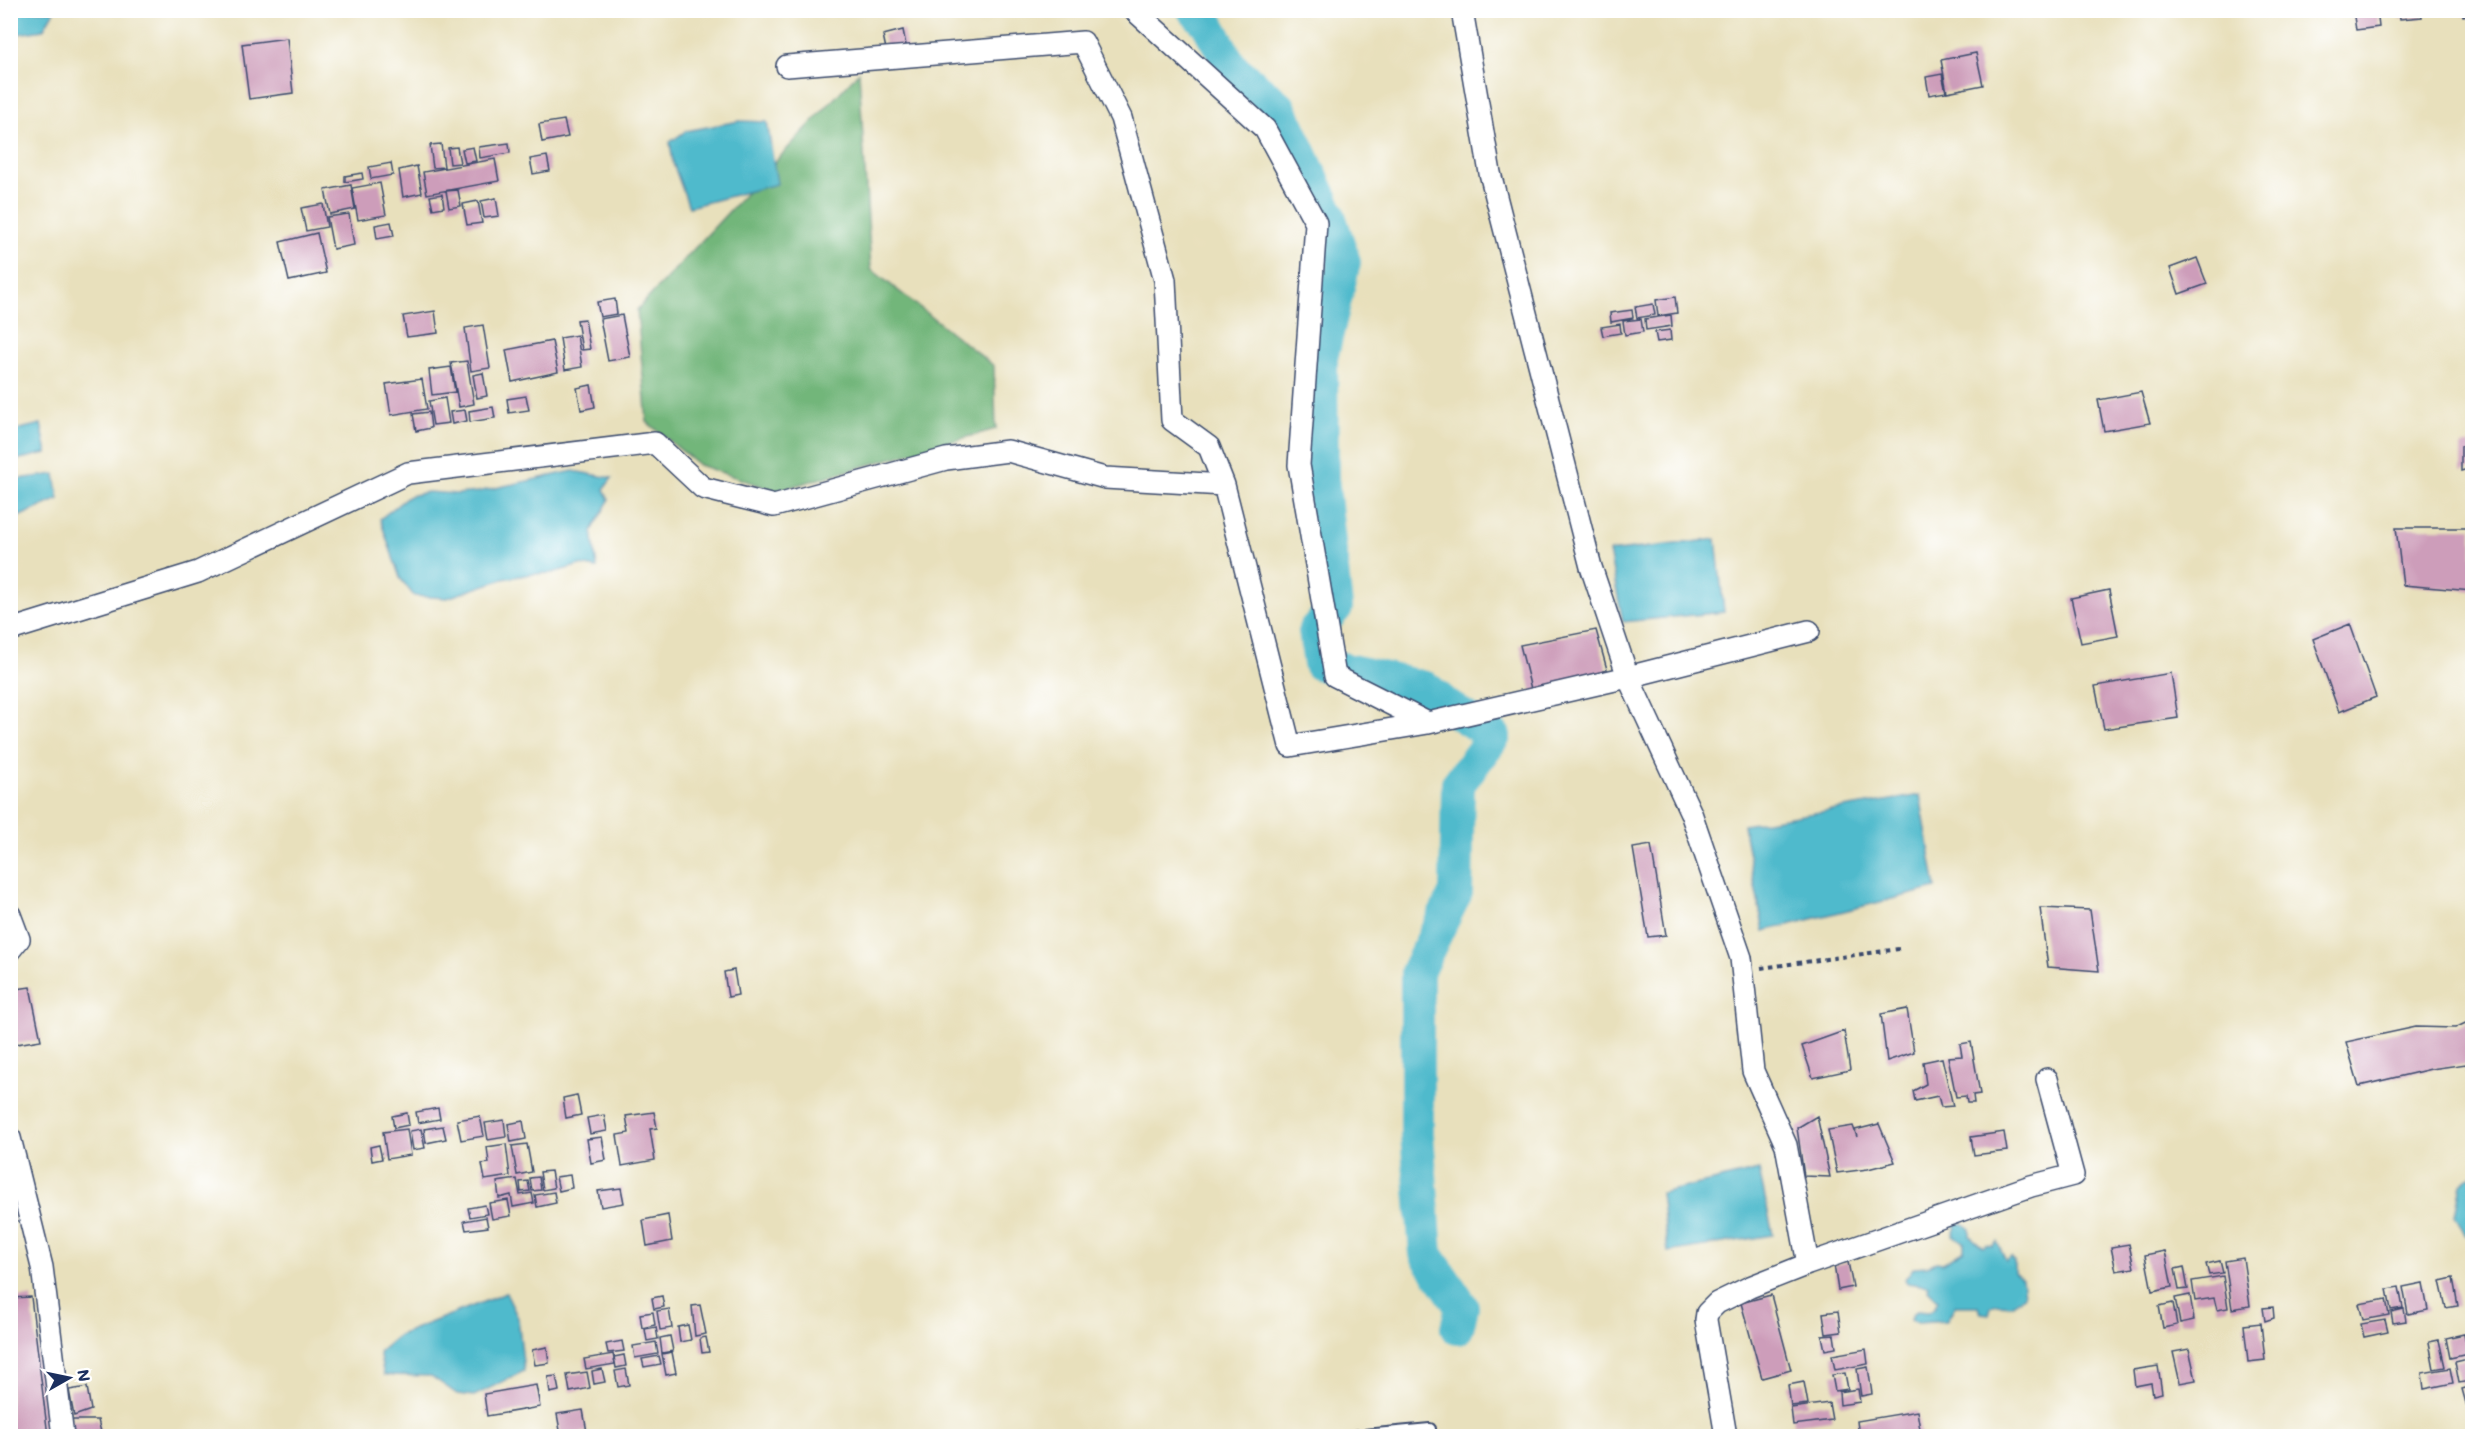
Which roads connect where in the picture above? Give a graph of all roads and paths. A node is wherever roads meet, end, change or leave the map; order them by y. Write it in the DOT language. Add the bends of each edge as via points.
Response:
graph roads {
  1 [pos="1134,10"];
  2 [pos="1462,10"];
  3 [pos="787,66"];
  4 [pos="1224,485"];
  5 [pos="10,630"];
  6 [pos="1809,631"];
  7 [pos="1628,678"];
  8 [pos="1428,723"];
  9 [pos="10,915"];
  10 [pos="1899,949"];
  11 [pos="10,950"];
  12 [pos="1743,971"];
  13 [pos="2047,1079"];
  14 [pos="10,1138"];
  15 [pos="1808,1264"];
  16 [pos="63,1437"];
  17 [pos="1354,1437"];
  18 [pos="1430,1437"];
  19 [pos="1726,1437"];
  1 -- 8 [label="street" via="1265,129 1316,223 1299,465 1335,676"];
  2 -- 7 [label="street" via="1490,174 1591,567"];
  3 -- 4 [label="street" via="1083,42 1121,118 1165,280 1173,420 1209,447"];
  4 -- 5 [label="street" via="1105,478 1008,451 946,459 774,506 703,488 655,442 408,473 198,572"];
  4 -- 8 [label="street" via="1290,746"];
  6 -- 7 [label="street"];
  7 -- 8 [label="street"];
  7 -- 12 [label="street" via="1691,813"];
  9 -- 11 [label="street" via="19,939"];
  10 -- 12 [label="path"];
  12 -- 15 [label="street" via="1754,1071 1786,1145"];
  13 -- 15 [label="street" via="2073,1174"];
  14 -- 16 [label="street" via="42,1267"];
  15 -- 19 [label="street" via="1723,1299 1707,1313"];
  17 -- 18 [label="lane" via="1430,1429"];
}
